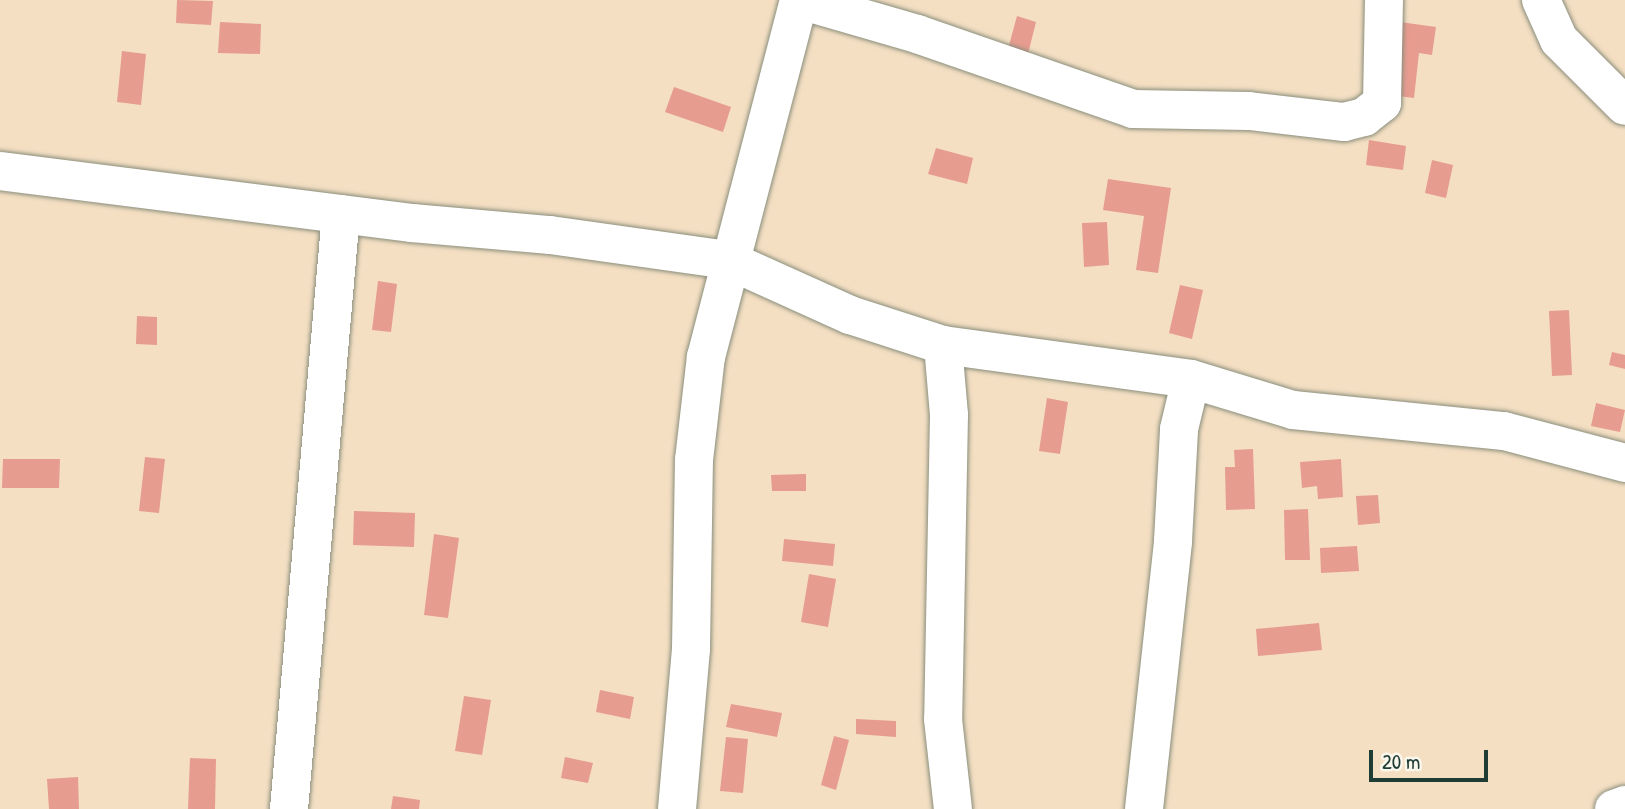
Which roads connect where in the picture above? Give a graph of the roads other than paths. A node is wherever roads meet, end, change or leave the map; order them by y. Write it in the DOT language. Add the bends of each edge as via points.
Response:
graph roads {
  1 [pos="799,0"];
  2 [pos="1384,0"];
  3 [pos="1541,0"];
  4 [pos="1625,106"];
  5 [pos="0,171"];
  6 [pos="341,214"];
  7 [pos="728,260"];
  8 [pos="943,345"];
  9 [pos="1191,379"];
  10 [pos="1625,463"];
  11 [pos="1625,805"];
  12 [pos="289,809"];
  13 [pos="677,809"];
  14 [pos="953,809"];
  15 [pos="1144,809"];
  16 [pos="1614,809"];
  1 -- 2 [label="street" via="917,34 1133,109 1249,111 1343,121 1364,117 1382,103"];
  1 -- 7 [label="street"];
  3 -- 4 [label="street" via="1559,40"];
  5 -- 6 [label="street"];
  6 -- 7 [label="street" via="550,235"];
  6 -- 12 [label="street"];
  7 -- 8 [label="street" via="850,315"];
  7 -- 13 [label="street" via="706,357 694,460 691,649"];
  8 -- 9 [label="street"];
  8 -- 14 [label="street" via="948,415 943,719"];
  9 -- 10 [label="street" via="1293,410 1504,431"];
  9 -- 15 [label="street" via="1180,429"];
  11 -- 16 [label="street"];
}
